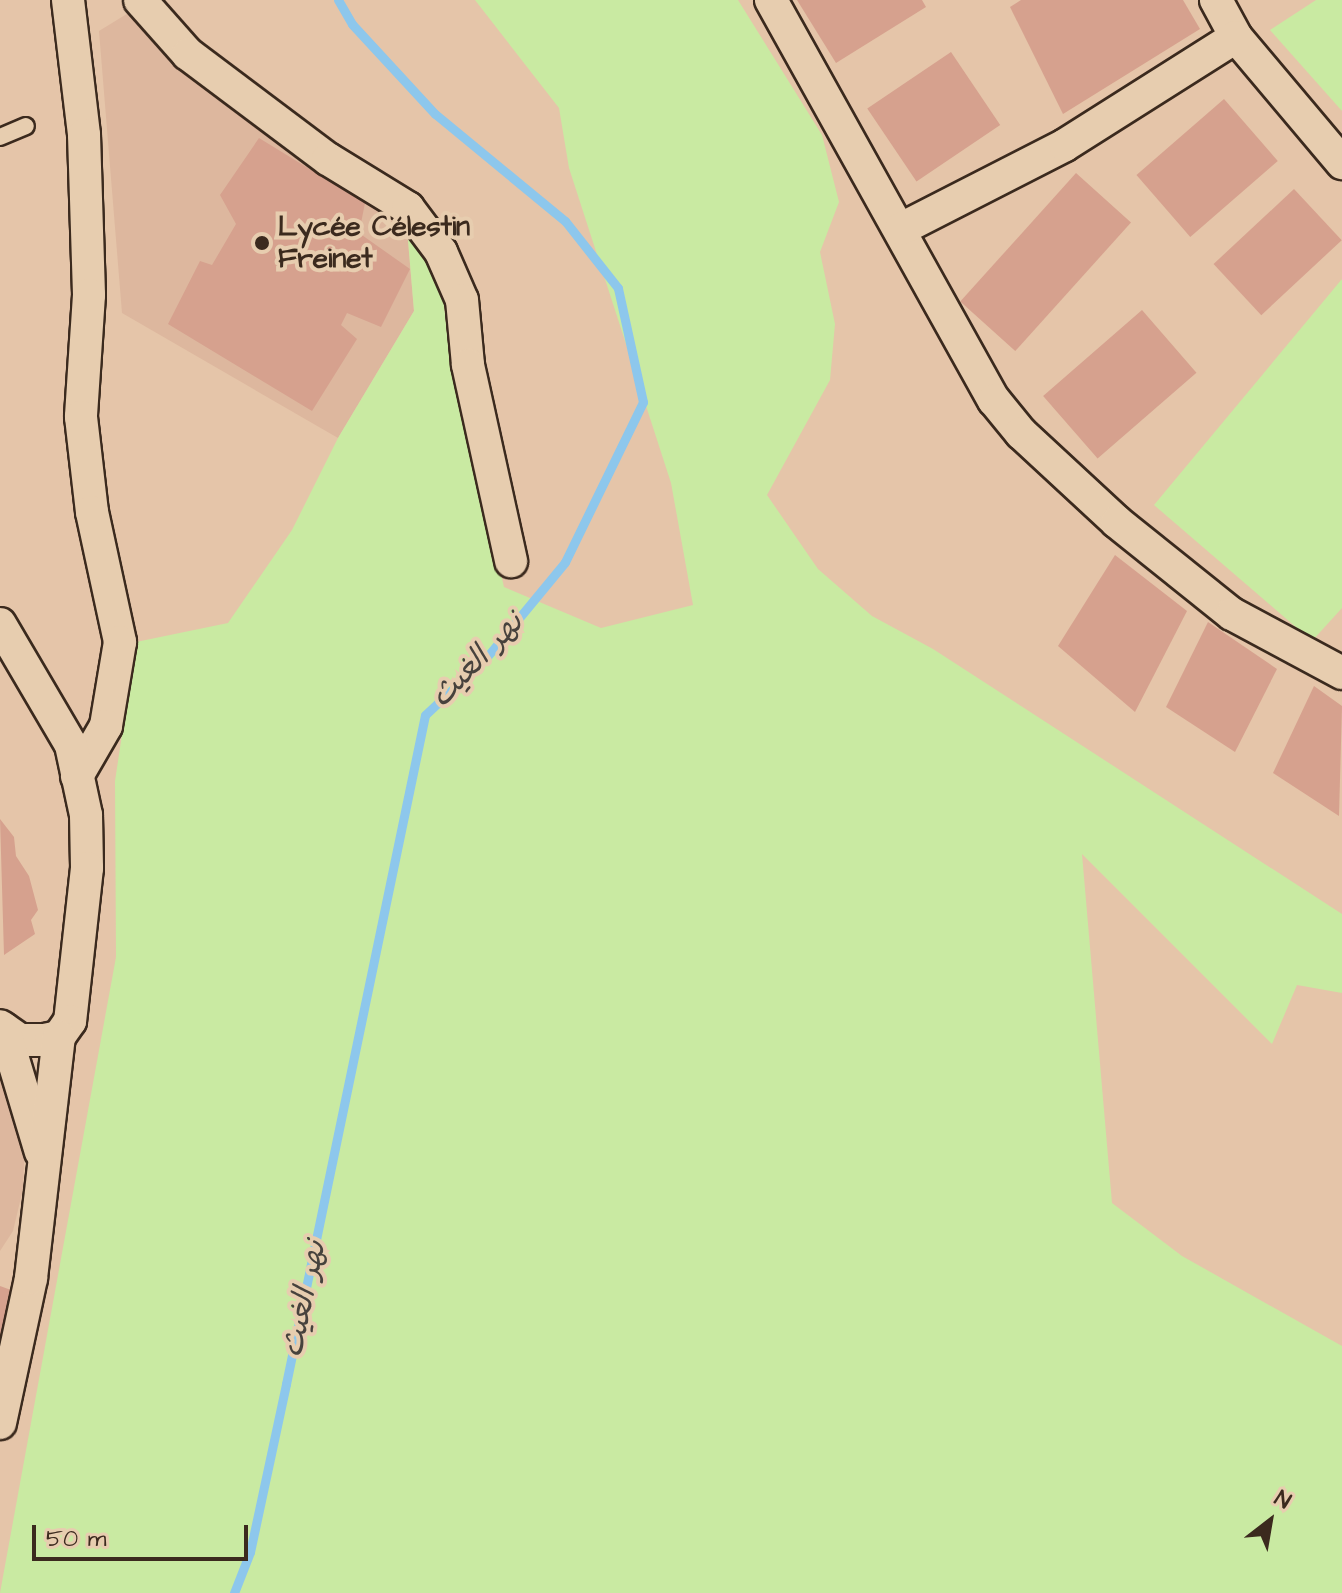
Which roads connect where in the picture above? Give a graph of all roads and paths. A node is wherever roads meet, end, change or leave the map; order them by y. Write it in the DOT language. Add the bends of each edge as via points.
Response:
graph roads {
  1 [pos="68,0"];
  2 [pos="140,0"];
  3 [pos="771,0"];
  4 [pos="1216,0"];
  5 [pos="1236,37"];
  6 [pos="26,126"];
  7 [pos="0,137"];
  8 [pos="1342,163"];
  9 [pos="901,229"];
  10 [pos="511,561"];
  11 [pos="0,624"];
  12 [pos="1342,673"];
  13 [pos="77,776"];
  14 [pos="2,1027"];
  15 [pos="59,1037"];
  16 [pos="44,1162"];
  17 [pos="0,1423"];
  1 -- 13 [label="street" via="84,135 89,295 81,417 92,512 120,642 106,726"];
  2 -- 10 [label="street" via="188,54 328,159 408,208 441,252 462,300 468,365"];
  3 -- 9 [label="street"];
  4 -- 5 [label="street"];
  5 -- 8 [label="street"];
  5 -- 9 [label="street" via="1065,145"];
  6 -- 7 [label="lane"];
  9 -- 12 [label="street" via="994,400 1052,466 1232,614"];
  11 -- 13 [label="street" via="58,716"];
  13 -- 15 [label="street" via="86,815 84,923 74,1011"];
  14 -- 15 [label="street" via="20,1040"];
  14 -- 16 [label="street"];
  15 -- 16 [label="street"];
  16 -- 17 [label="street" via="22,1333"];
}
